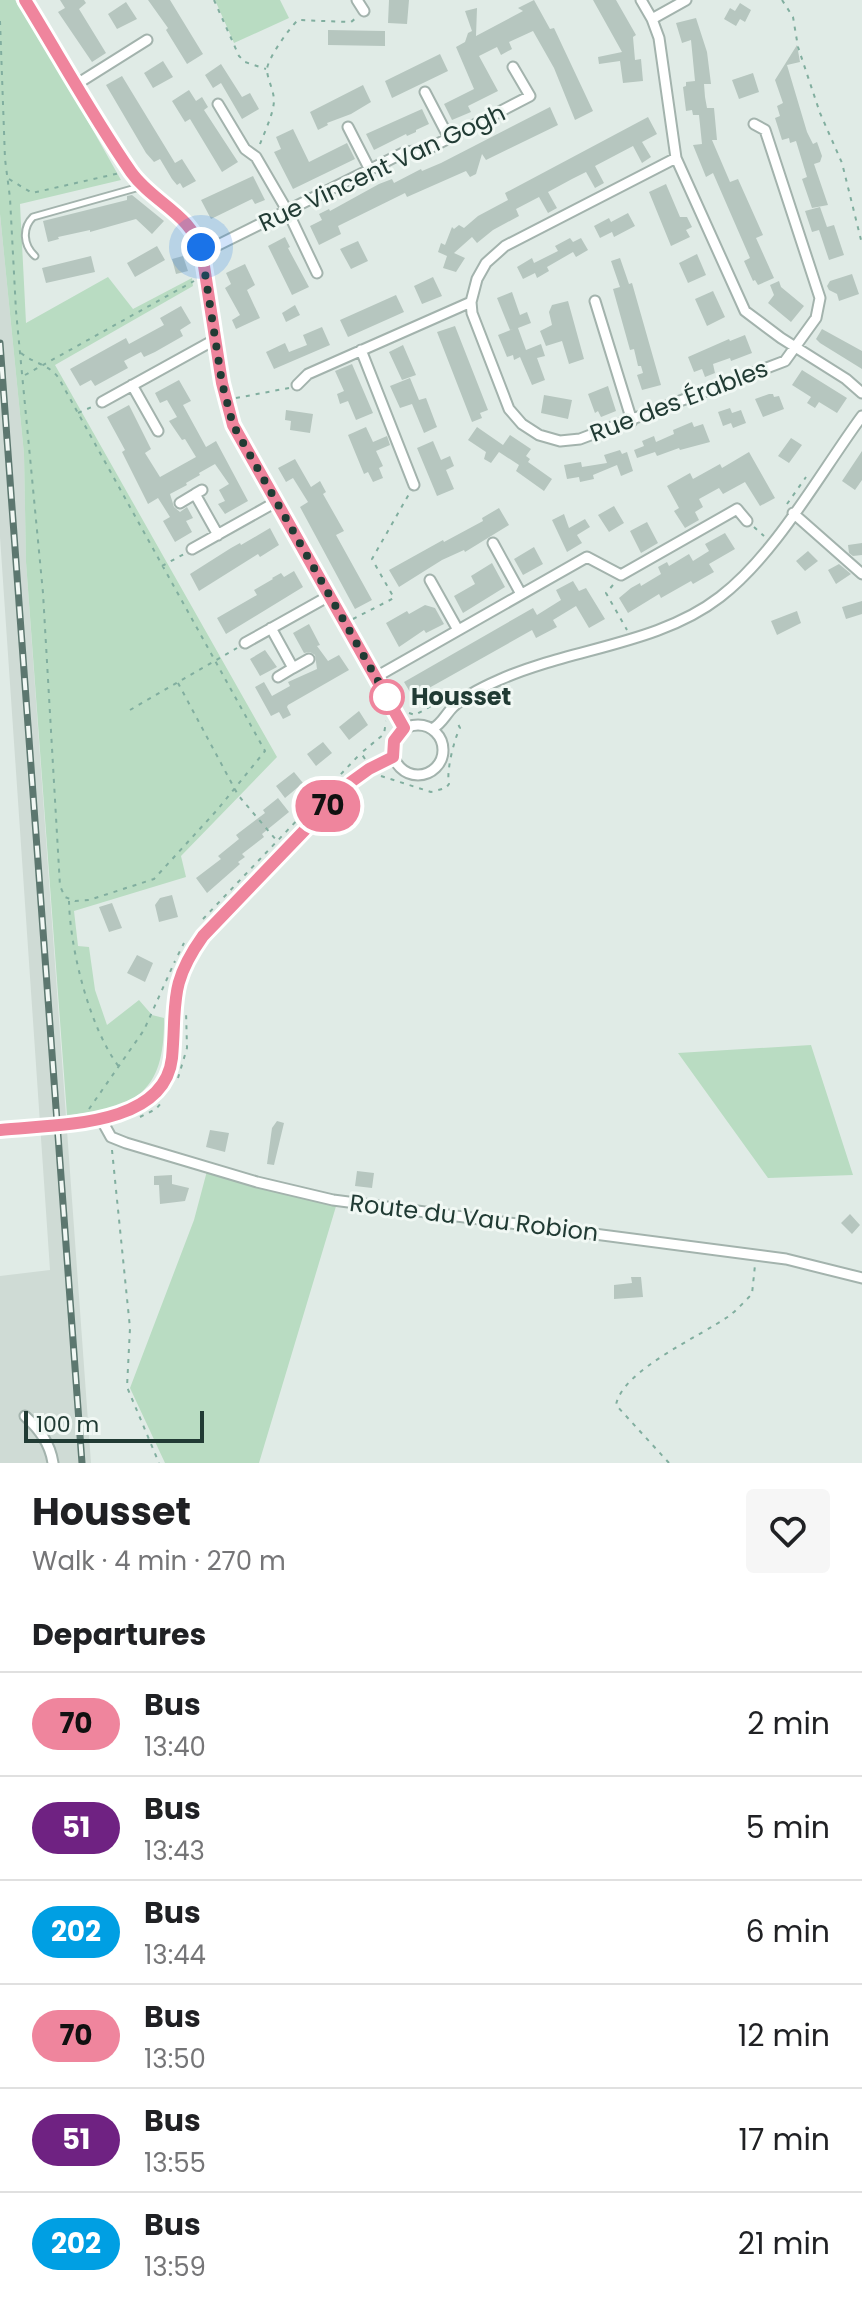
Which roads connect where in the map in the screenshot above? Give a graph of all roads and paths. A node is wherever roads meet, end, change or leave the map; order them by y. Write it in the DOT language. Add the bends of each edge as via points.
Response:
graph roads {
  1 [pos="25,0"];
  2 [pos="214,0"];
  3 [pos="357,0"];
  4 [pos="641,0"];
  5 [pos="686,0"];
  6 [pos="782,0"];
  7 [pos="364,11"];
  8 [pos="652,19"];
  9 [pos="0,21"];
  10 [pos="147,40"];
  11 [pos="513,67"];
  12 [pos="267,69"];
  13 [pos="77,84"];
  14 [pos="425,92"];
  15 [pos="1,104"];
  16 [pos="218,104"];
  17 [pos="754,124"];
  18 [pos="348,127"];
  19 [pos="449,138"];
  20 [pos="256,157"];
  21 [pos="676,158"];
  22 [pos="130,170"];
  23 [pos="370,170"];
  24 [pos="8,179"];
  25 [pos="144,186"];
  26 [pos="288,212"];
  27 [pos="862,244"];
  28 [pos="202,253"];
  29 [pos="35,256"];
  30 [pos="317,273"];
  31 [pos="205,275"];
  32 [pos="595,301"];
  33 [pos="471,302"];
  34 [pos="216,339"];
  35 [pos="795,346"];
  36 [pos="361,350"];
  37 [pos="20,352"];
  38 [pos="44,365"];
  39 [pos="24,376"];
  40 [pos="132,385"];
  41 [pos="297,385"];
  42 [pos="862,393"];
  43 [pos="226,400"];
  44 [pos="102,402"];
  45 [pos="77,413"];
  46 [pos="862,416"];
  47 [pos="632,421"];
  48 [pos="158,431"];
  49 [pos="809,473"];
  50 [pos="414,485"];
  51 [pos="276,502"];
  52 [pos="180,503"];
  53 [pos="782,511"];
  54 [pos="793,513"];
  55 [pos="747,521"];
  56 [pos="218,535"];
  57 [pos="772,542"];
  58 [pos="493,543"];
  59 [pos="192,549"];
  60 [pos="162,566"];
  61 [pos="862,574"];
  62 [pos="621,575"];
  63 [pos="430,580"];
  64 [pos="521,594"];
  65 [pos="329,596"];
  66 [pos="345,623"];
  67 [pos="271,628"];
  68 [pos="458,630"];
  69 [pos="632,637"];
  70 [pos="245,643"];
  71 [pos="215,659"];
  72 [pos="309,659"];
  73 [pos="293,668"];
  74 [pos="278,677"];
  75 [pos="376,677"];
  76 [pos="178,683"];
  77 [pos="458,690"];
  78 [pos="435,704"];
  79 [pos="394,709"];
  80 [pos="130,710"];
  81 [pos="449,712"];
  82 [pos="415,715"];
  83 [pos="404,728"];
  84 [pos="432,729"];
  85 [pos="393,757"];
  86 [pos="371,774"];
  87 [pos="234,787"];
  88 [pos="341,809"];
  89 [pos="285,851"];
  90 [pos="69,900"];
  91 [pos="155,1010"];
  92 [pos="120,1068"];
  93 [pos="101,1119"];
  94 [pos="85,1122"];
  95 [pos="0,1130"];
  96 [pos="111,1137"];
  97 [pos="756,1255"];
  98 [pos="862,1278"];
  99 [pos="25,1416"];
  100 [pos="53,1463"];
  101 [pos="159,1463"];
  102 [pos="669,1463"];
  1 -- 13 [label="street"];
  2 -- 12 [label="path" via="239,56"];
  3 -- 7 [label="street"];
  4 -- 8 [label="street"];
  5 -- 8 [label="street"];
  6 -- 27 [label="path" via="793,17 820,113 842,163"];
  7 -- 12 [label="path" via="351,22 298,20"];
  8 -- 21 [label="street"];
  9 -- 15 [label="path"];
  10 -- 13 [label="street"];
  11 -- 19 [label="street, Rue Vincent Van Gogh" via="530,96"];
  12 -- 20 [label="path" via="274,101"];
  13 -- 22 [label="street"];
  14 -- 19 [label="street"];
  15 -- 24 [label="path"];
  16 -- 20 [label="street" via="245,149"];
  17 -- 35 [label="street, Rue des Érables" via="765,130 820,298 818,313"];
  18 -- 23 [label="street"];
  19 -- 23 [label="street, Rue Vincent Van Gogh"];
  20 -- 26 [label="street"];
  21 -- 33 [label="street" via="505,246 480,271"];
  21 -- 35 [label="street" via="745,311"];
  22 -- 24 [label="path" via="32,193"];
  22 -- 25 [label="street"];
  23 -- 26 [label="street, Rue Vincent Van Gogh"];
  24 -- 37 [label="path"];
  25 -- 28 [label="street" via="189,225"];
  25 -- 29 [label="lane" via="33,217 25,237"];
  26 -- 28 [label="street, Rue Vincent Van Gogh"];
  26 -- 30 [label="street"];
  28 -- 31 [label="street"];
  31 -- 34 [label="street"];
  31 -- 38 [label="path"];
  32 -- 47 [label="street"];
  33 -- 36 [label="street"];
  33 -- 47 [label="street, Rue des Érables" via="505,402 527,428 552,440 575,440"];
  34 -- 40 [label="street"];
  34 -- 43 [label="street"];
  35 -- 42 [label="street"];
  35 -- 47 [label="street, Rue des Érables" via="785,361"];
  36 -- 41 [label="street" via="308,374"];
  36 -- 50 [label="street"];
  37 -- 38 [label="path"];
  37 -- 39 [label="path"];
  38 -- 39 [label="path"];
  38 -- 45 [label="path" via="55,373"];
  39 -- 90 [label="path" via="60,886"];
  40 -- 44 [label="street"];
  40 -- 48 [label="street"];
  41 -- 43 [label="path"];
  43 -- 51 [label="street" via="233,425"];
  44 -- 45 [label="path"];
  45 -- 60 [label="path"];
  46 -- 54 [label="street"];
  49 -- 53 [label="path"];
  50 -- 66 [label="path" via="372,559 394,598"];
  51 -- 56 [label="street"];
  51 -- 65 [label="street"];
  52 -- 56 [label="street" via="198,492"];
  54 -- 57 [label="street"];
  54 -- 61 [label="street"];
  55 -- 57 [label="path"];
  55 -- 62 [label="street" via="737,509"];
  56 -- 59 [label="street"];
  57 -- 69 [label="street" via="707,606"];
  58 -- 64 [label="street"];
  59 -- 60 [label="path"];
  60 -- 71 [label="path"];
  62 -- 64 [label="street" via="587,557"];
  62 -- 69 [label="path" via="606,593"];
  63 -- 68 [label="street"];
  64 -- 68 [label="street"];
  65 -- 66 [label="street"];
  65 -- 67 [label="street"];
  66 -- 75 [label="street"];
  67 -- 70 [label="street"];
  67 -- 73 [label="street"];
  68 -- 75 [label="street"];
  69 -- 81 [label="street" via="500,680"];
  70 -- 71 [label="path"];
  71 -- 76 [label="path"];
  71 -- 87 [label="path" via="265,751"];
  72 -- 73 [label="street"];
  73 -- 74 [label="street"];
  75 -- 79 [label="street"];
  76 -- 80 [label="path"];
  76 -- 87 [label="path"];
  77 -- 78 [label="path"];
  78 -- 81 [label="path"];
  78 -- 82 [label="path"];
  79 -- 83 [label="street"];
  79 -- 86 [label="path" via="384,734 361,753"];
  81 -- 84 [label="street"];
  81 -- 86 [label="path" via="460,728 446,788 431,792"];
  83 -- 84 [label="street" via="415,724"];
  83 -- 85 [label="street" via="394,741"];
  84 -- 85 [label="street" via="443,746 433,770 413,775"];
  85 -- 86 [label="street"];
  86 -- 88 [label="path"];
  86 -- 89 [label="street" via="351,782"];
  87 -- 89 [label="path"];
  87 -- 90 [label="path" via="154,879 89,900"];
  89 -- 93 [label="street" via="188,957 178,981 171,1061 162,1083 143,1104"];
  90 -- 92 [label="path" via="76,954 98,1030"];
  91 -- 92 [label="path"];
  92 -- 94 [label="path"];
  93 -- 94 [label="street"];
  93 -- 96 [label="street"];
  94 -- 95 [label="street"];
  96 -- 97 [label="street, Route du Vau Robion" via="333,1200"];
  96 -- 101 [label="path" via="130,1328 127,1387"];
  97 -- 98 [label="street, Route du Vau Robion"];
  97 -- 102 [label="path" via="752,1294 732,1314 636,1375 618,1397 616,1405"];
  99 -- 100 [label="street" via="47,1442"];
}
